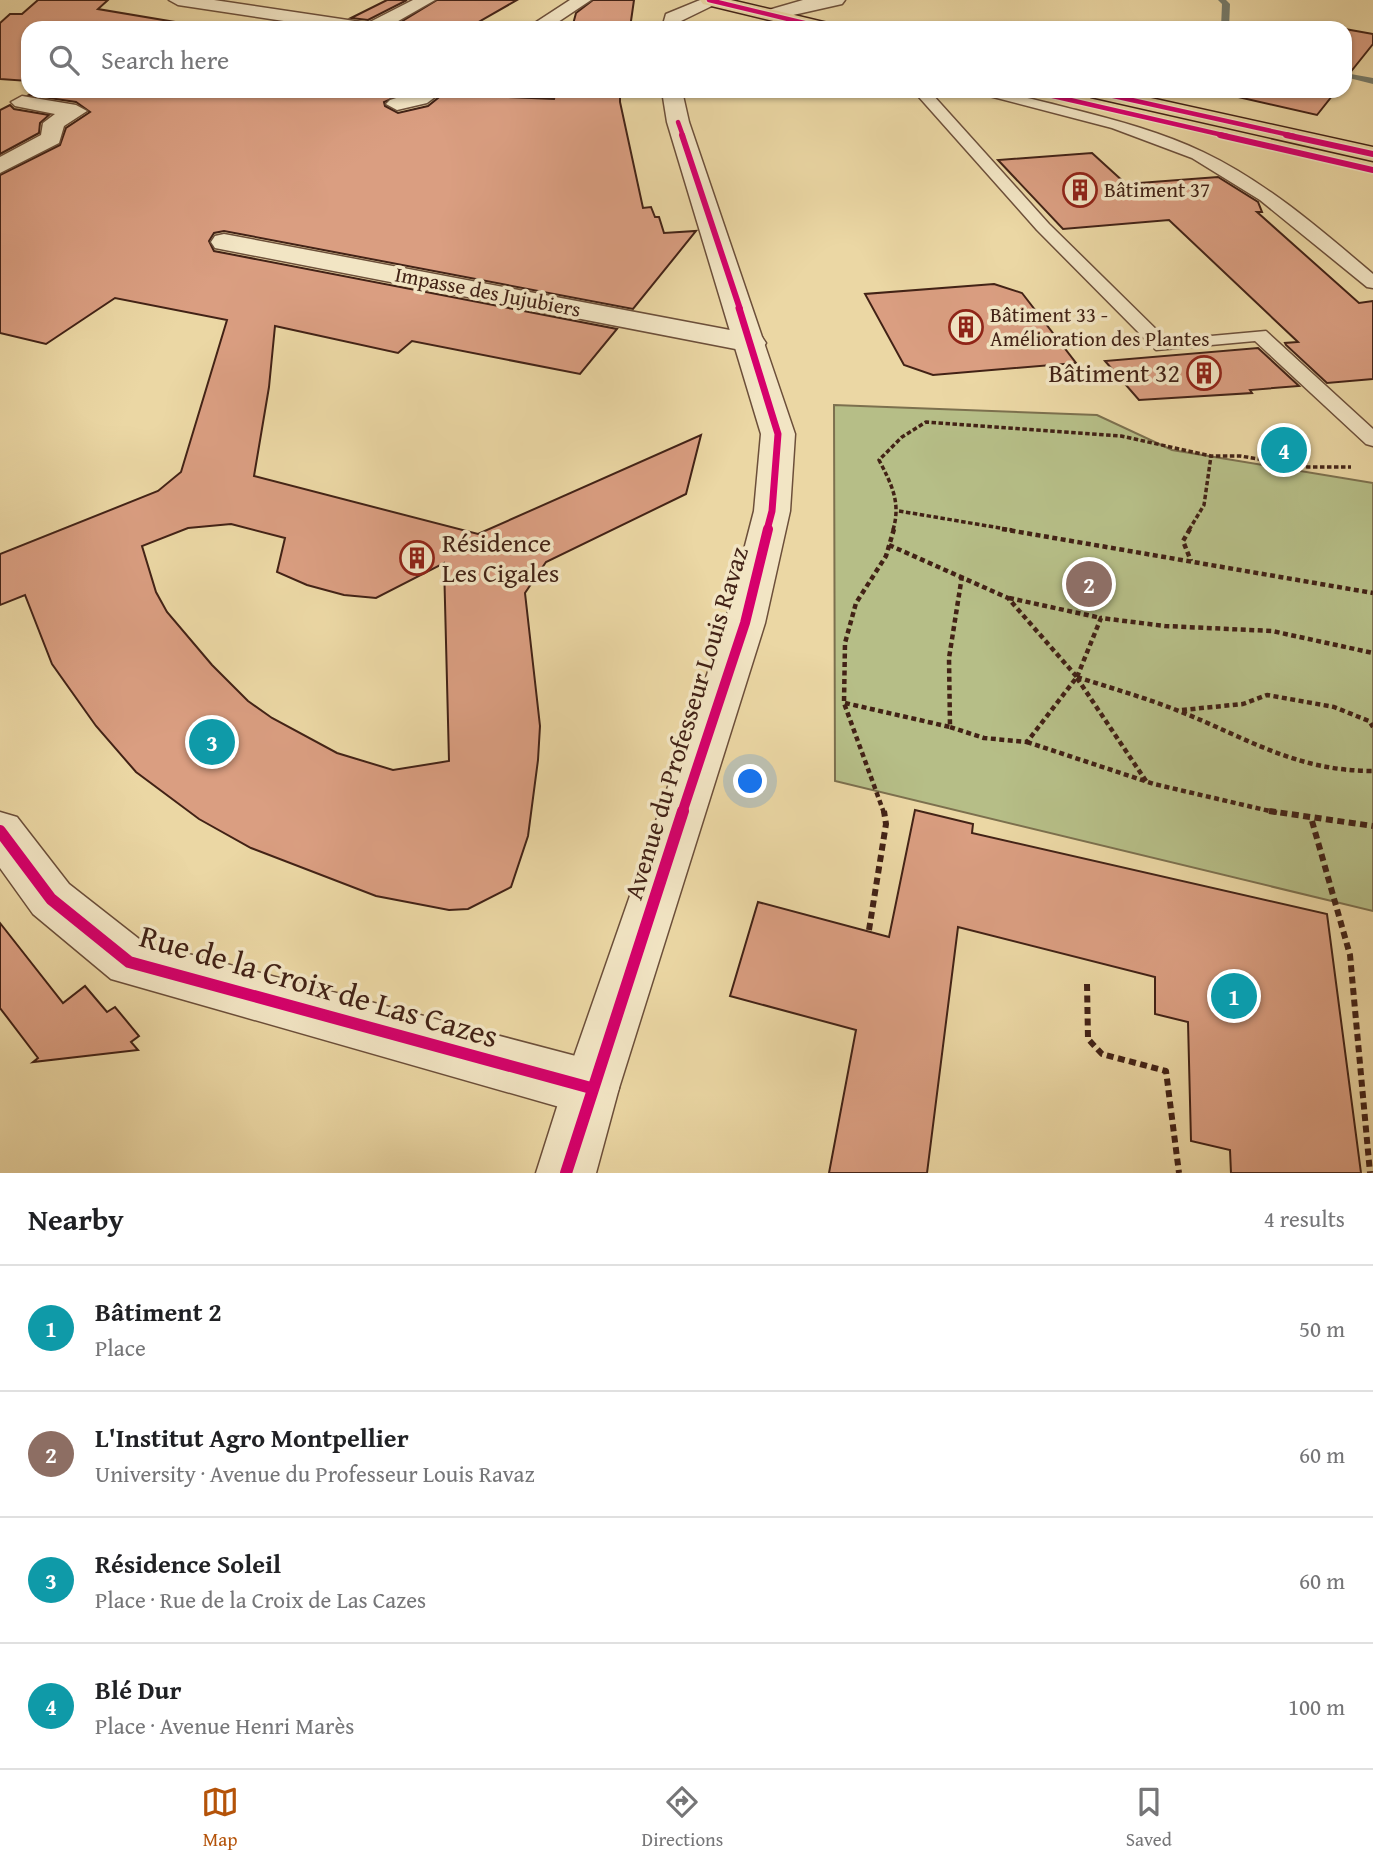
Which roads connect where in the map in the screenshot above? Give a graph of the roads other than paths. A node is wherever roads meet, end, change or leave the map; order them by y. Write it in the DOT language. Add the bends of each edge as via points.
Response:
graph roads {
  1 [pos="178,0"];
  2 [pos="426,0"];
  3 [pos="582,0"];
  4 [pos="712,0"];
  5 [pos="836,0"];
  6 [pos="771,15"];
  7 [pos="320,21"];
  8 [pos="386,21"];
  9 [pos="548,21"];
  10 [pos="672,21"];
  11 [pos="796,21"];
  12 [pos="422,98"];
  13 [pos="673,98"];
  14 [pos="928,98"];
  15 [pos="1007,98"];
  16 [pos="1122,98"];
  17 [pos="22,102"];
  18 [pos="397,104"];
  19 [pos="1373,154"];
  20 [pos="0,166"];
  21 [pos="224,242"];
  22 [pos="1373,283"];
  23 [pos="751,343"];
  24 [pos="1373,440"];
  25 [pos="0,831"];
  26 [pos="591,1088"];
  27 [pos="566,1173"];
  1 -- 7 [label="street"];
  2 -- 8 [label="street"];
  3 -- 9 [label="street"];
  4 -- 6 [label="main road"];
  4 -- 10 [label="street"];
  5 -- 6 [label="street"];
  6 -- 11 [label="main road"];
  12 -- 18 [label="street"];
  13 -- 23 [label="street, Avenue du Professeur Louis Ravaz"];
  14 -- 24 [label="lane" via="1043,226 1163,346 1259,335"];
  15 -- 22 [label="lane" via="1197,155 1239,180"];
  16 -- 19 [label="main road"];
  17 -- 20 [label="street" via="76,111 54,123 51,138"];
  21 -- 23 [label="street, Impasse des Jujubiers"];
  23 -- 26 [label="street, Avenue du Professeur Louis Ravaz" via="778,434 772,511 745,623"];
  25 -- 26 [label="street, Rue de la Croix de Las Cazes" via="51,899 129,962"];
  26 -- 27 [label="street, Avenue du Professeur Louis Ravaz"];
}
